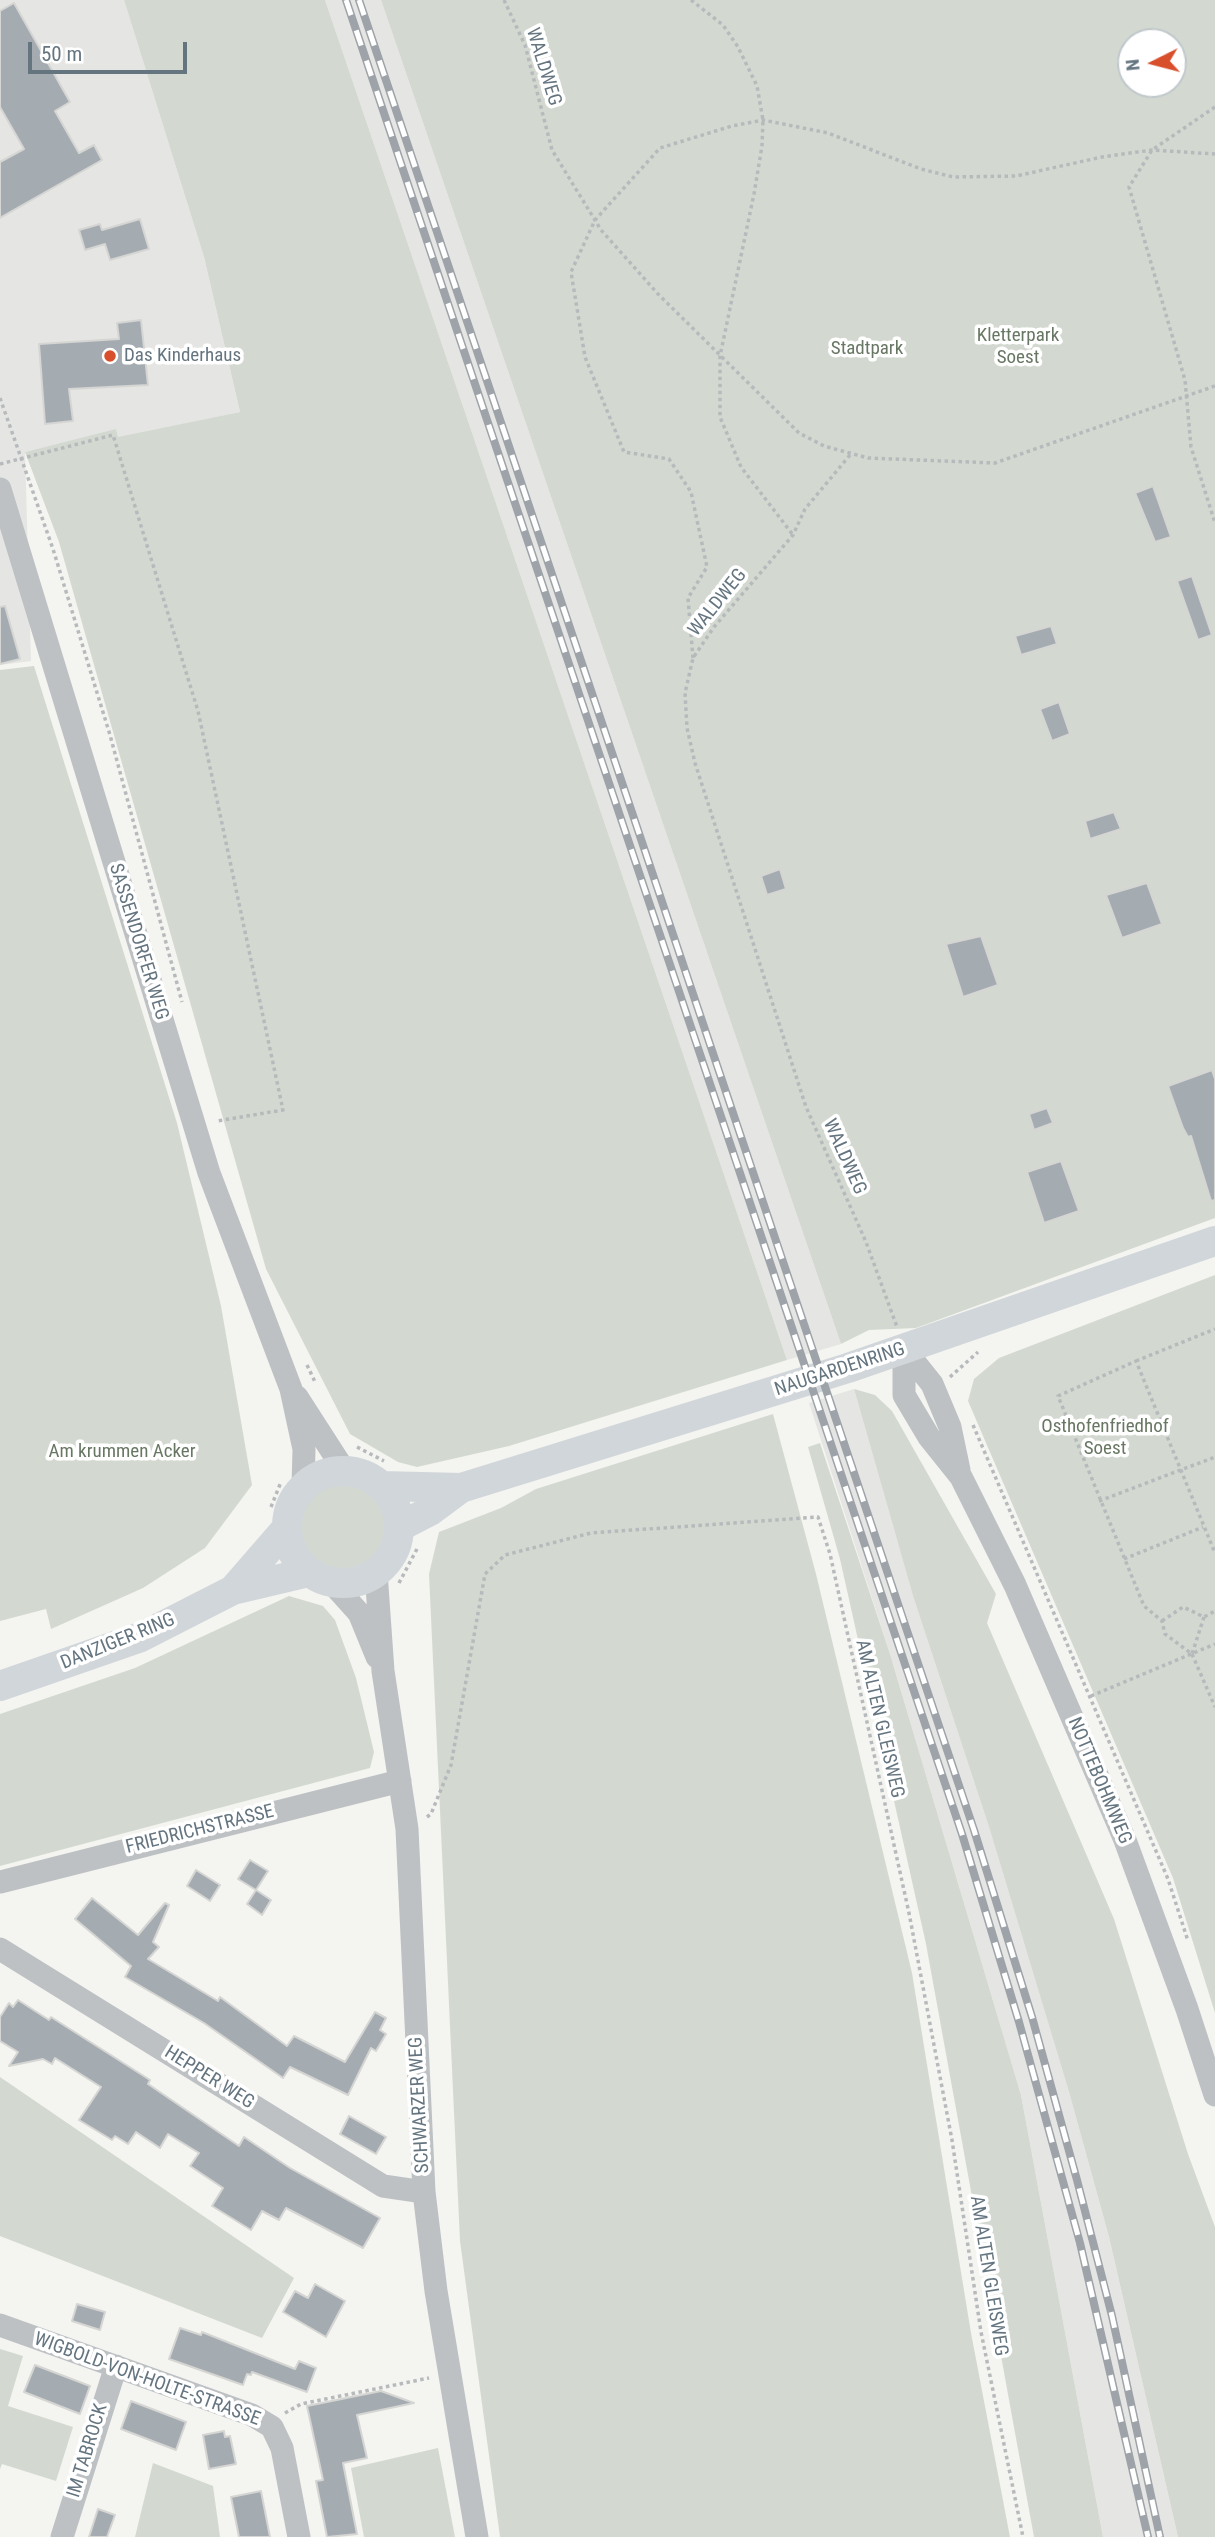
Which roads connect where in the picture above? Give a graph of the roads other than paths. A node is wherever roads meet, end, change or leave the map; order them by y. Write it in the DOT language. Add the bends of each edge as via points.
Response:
graph roads {
  1 [pos="0,489"];
  2 [pos="1215,1241"];
  3 [pos="901,1340"];
  4 [pos="291,1389"];
  5 [pos="344,1470"];
  6 [pos="303,1486"];
  7 [pos="382,1486"];
  8 [pos="461,1488"];
  9 [pos="399,1527"];
  10 [pos="286,1529"];
  11 [pos="376,1572"];
  12 [pos="321,1578"];
  13 [pos="233,1590"];
  14 [pos="383,1671"];
  15 [pos="0,1686"];
  16 [pos="400,1781"];
  17 [pos="0,1882"];
  18 [pos="0,1949"];
  19 [pos="1215,2095"];
  20 [pos="424,2192"];
  21 [pos="0,2325"];
  22 [pos="116,2366"];
  23 [pos="62,2537"];
  24 [pos="299,2537"];
  25 [pos="477,2537"];
  1 -- 4 [label="street, SASSENDORFER WEG" via="208,1173"];
  2 -- 3 [label="main road, NAUGARDENRING"];
  3 -- 8 [label="main road, NAUGARDENRING" via="848,1368"];
  3 -- 19 [label="street, NOTTEBOHMWEG" via="904,1395 961,1477 1010,1573 1125,1840"];
  4 -- 5 [label="street, SASSENDORFER WEG"];
  4 -- 6 [label="street, SASSENDORFER WEG" via="304,1449"];
  5 -- 6 [label="main road" via="323,1474"];
  5 -- 7 [label="main road"];
  6 -- 10 [label="main road" via="290,1506"];
  7 -- 8 [label="main road, NAUGARDENRING"];
  7 -- 9 [label="main road" via="394,1504"];
  8 -- 9 [label="main road, NAUGARDENRING"];
  9 -- 11 [label="main road" via="388,1560"];
  10 -- 12 [label="main road" via="293,1553"];
  10 -- 13 [label="main road, DANZIGER RING"];
  11 -- 12 [label="main road" via="355,1582"];
  11 -- 14 [label="street, SCHWARZER WEG"];
  12 -- 13 [label="main road, DANZIGER RING"];
  12 -- 14 [label="street, SCHWARZER WEG" via="359,1613"];
  13 -- 15 [label="main road, DANZIGER RING" via="131,1641"];
  14 -- 16 [label="street, SCHWARZER WEG"];
  16 -- 17 [label="street, FRIEDRICHSTRASSE"];
  16 -- 20 [label="street, SCHWARZER WEG" via="407,1829"];
  18 -- 20 [label="street, HEPPER WEG" via="383,2186"];
  20 -- 25 [label="street, SCHWARZER WEG"];
  21 -- 22 [label="street, WIGBOLD-VON-HOLTE-STRASSE"];
  22 -- 23 [label="street, IM TABROCK"];
  22 -- 24 [label="street, WIGBOLD-VON-HOLTE-STRASSE" via="251,2415 277,2437"];
}
